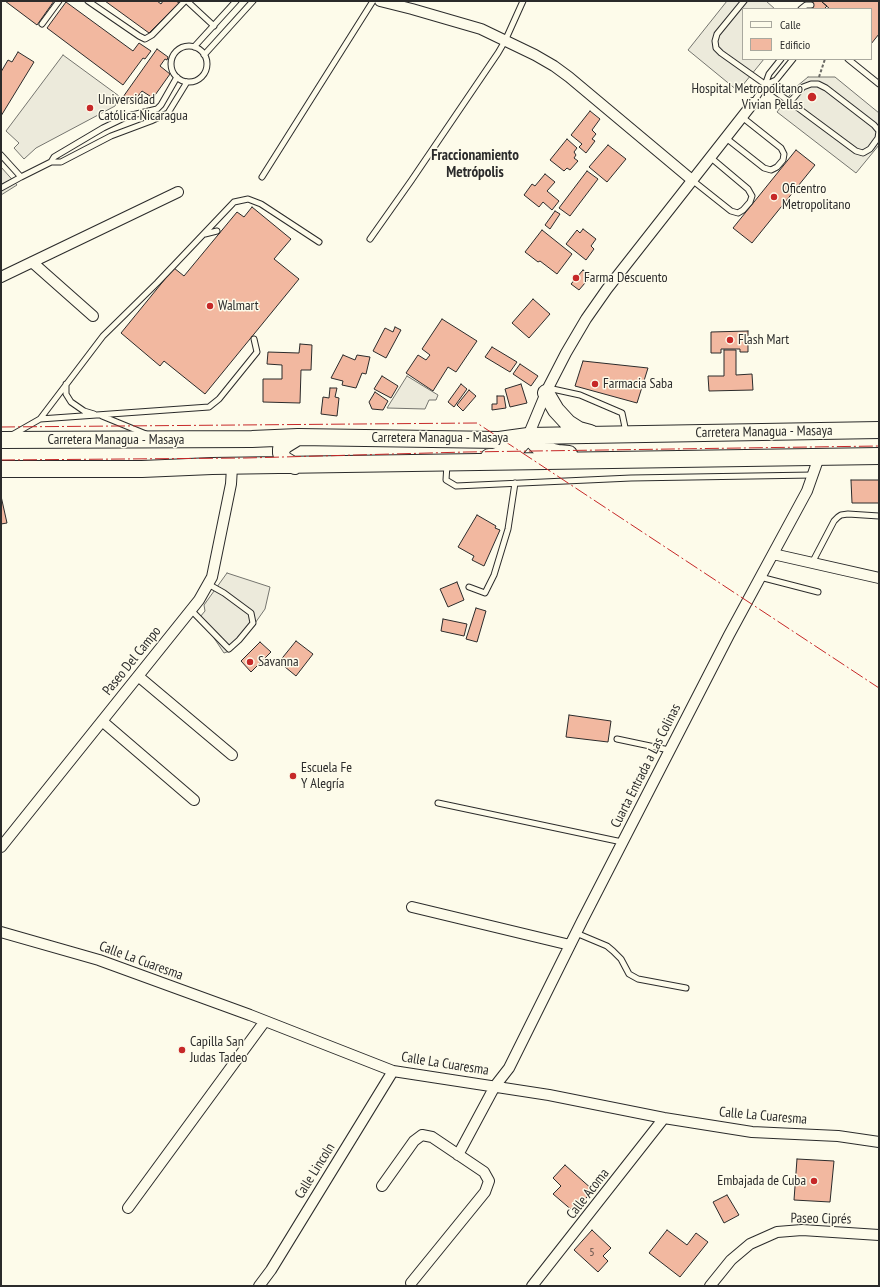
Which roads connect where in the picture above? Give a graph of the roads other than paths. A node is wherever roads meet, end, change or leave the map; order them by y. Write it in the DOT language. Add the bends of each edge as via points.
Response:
graph roads {
  1 [pos="59,1"];
  2 [pos="88,1"];
  3 [pos="186,1"];
  4 [pos="236,1"];
  5 [pos="253,1"];
  6 [pos="373,1"];
  7 [pos="380,1"];
  8 [pos="523,1"];
  9 [pos="744,1"];
  10 [pos="811,4"];
  11 [pos="413,5"];
  12 [pos="802,8"];
  13 [pos="42,24"];
  14 [pos="214,26"];
  15 [pos="505,40"];
  16 [pos="194,47"];
  17 [pos="204,55"];
  18 [pos="780,60"];
  19 [pos="792,60"];
  20 [pos="849,60"];
  21 [pos="176,78"];
  22 [pos="187,82"];
  23 [pos="879,84"];
  24 [pos="765,85"];
  25 [pos="790,102"];
  26 [pos="753,103"];
  27 [pos="157,109"];
  28 [pos="161,117"];
  29 [pos="742,117"];
  30 [pos="103,128"];
  31 [pos="111,136"];
  32 [pos="726,138"];
  33 [pos="79,142"];
  34 [pos="85,150"];
  35 [pos="1,155"];
  36 [pos="710,158"];
  37 [pos="51,162"];
  38 [pos="21,177"];
  39 [pos="262,177"];
  40 [pos="692,180"];
  41 [pos="1,188"];
  42 [pos="178,192"];
  43 [pos="217,231"];
  44 [pos="204,234"];
  45 [pos="370,239"];
  46 [pos="319,242"];
  47 [pos="32,262"];
  48 [pos="1,277"];
  49 [pos="93,316"];
  50 [pos="254,339"];
  51 [pos="66,384"];
  52 [pos="547,390"];
  53 [pos="98,415"];
  54 [pos="40,419"];
  55 [pos="879,430"];
  56 [pos="627,435"];
  57 [pos="528,436"];
  58 [pos="602,436"];
  59 [pos="298,437"];
  60 [pos="252,439"];
  61 [pos="1,440"];
  62 [pos="160,440"];
  63 [pos="879,456"];
  64 [pos="819,457"];
  65 [pos="620,460"];
  66 [pos="448,464"];
  67 [pos="257,466"];
  68 [pos="295,466"];
  69 [pos="232,467"];
  70 [pos="1,469"];
  71 [pos="813,475"];
  72 [pos="515,483"];
  73 [pos="879,516"];
  74 [pos="773,554"];
  75 [pos="812,563"];
  76 [pos="760,577"];
  77 [pos="879,578"];
  78 [pos="208,584"];
  79 [pos="469,587"];
  80 [pos="818,592"];
  81 [pos="191,610"];
  82 [pos="138,676"];
  83 [pos="102,721"];
  84 [pos="617,739"];
  85 [pos="669,750"];
  86 [pos="232,755"];
  87 [pos="194,800"];
  88 [pos="438,803"];
  89 [pos="622,842"];
  90 [pos="1,847"];
  91 [pos="412,907"];
  92 [pos="1,932"];
  93 [pos="576,933"];
  94 [pos="570,944"];
  95 [pos="686,988"];
  96 [pos="265,1021"];
  97 [pos="393,1071"];
  98 [pos="495,1086"];
  99 [pos="664,1118"];
  100 [pos="879,1142"];
  101 [pos="458,1154"];
  102 [pos="382,1186"];
  103 [pos="128,1208"];
  104 [pos="879,1235"];
  105 [pos="411,1283"];
  106 [pos="259,1286"];
  107 [pos="532,1286"];
  108 [pos="710,1286"];
  1 -- 13 [label="lane"];
  2 -- 3 [label="lane" via="145,39"];
  3 -- 14 [label="lane"];
  4 -- 14 [label="lane"];
  5 -- 17 [label="lane"];
  6 -- 39 [label="lane"];
  7 -- 11 [label="street"];
  8 -- 15 [label="lane"];
  9 -- 24 [label="lane" via="717,34 716,48"];
  10 -- 12 [label="lane"];
  11 -- 15 [label="street"];
  14 -- 16 [label="lane"];
  15 -- 40 [label="street" via="569,77"];
  15 -- 45 [label="lane" via="412,181"];
  16 -- 17 [label="lane"];
  16 -- 21 [label="lane" via="182,48 172,58 171,65"];
  17 -- 22 [label="lane" via="207,61 203,75 198,80"];
  18 -- 24 [label="lane" via="769,74"];
  19 -- 24 [label="lane" via="776,80"];
  20 -- 23 [label="lane"];
  21 -- 22 [label="lane"];
  21 -- 27 [label="lane"];
  22 -- 28 [label="lane" via="168,113"];
  24 -- 25 [label="lane"];
  24 -- 26 [label="lane"];
  25 -- 25 [label="lane" via="856,151 863,153 870,149 878,138 879,131 874,125 818,84 803,87"];
  26 -- 29 [label="street"];
  27 -- 28 [label="lane"];
  27 -- 30 [label="lane" via="128,116"];
  28 -- 31 [label="lane"];
  29 -- 32 [label="street"];
  29 -- 32 [label="lane" via="781,148 783,160 771,170 764,168"];
  30 -- 31 [label="lane"];
  30 -- 33 [label="lane"];
  31 -- 34 [label="lane"];
  32 -- 36 [label="street"];
  33 -- 34 [label="lane"];
  33 -- 37 [label="lane" via="54,157"];
  34 -- 37 [label="lane" via="60,162"];
  35 -- 38 [label="lane"];
  36 -- 40 [label="street"];
  36 -- 40 [label="lane" via="748,189 752,196 750,202 738,213 731,211"];
  37 -- 38 [label="lane"];
  38 -- 41 [label="lane"];
  40 -- 52 [label="street" via="586,319"];
  42 -- 47 [label="street"];
  43 -- 44 [label="lane"];
  44 -- 46 [label="lane" via="234,202 248,199 261,204"];
  44 -- 51 [label="lane" via="103,336"];
  47 -- 48 [label="street"];
  47 -- 49 [label="street"];
  50 -- 53 [label="lane" via="257,352 219,399 208,408"];
  51 -- 53 [label="lane" via="66,394 72,402 84,411"];
  51 -- 54 [label="lane"];
  52 -- 56 [label="lane" via="580,395 622,413"];
  52 -- 57 [label="street"];
  52 -- 58 [label="highway" via="556,410 568,422 580,430"];
  53 -- 54 [label="lane"];
  53 -- 62 [label="lane"];
  54 -- 61 [label="lane"];
  55 -- 56 [label="highway, Carretera Managua - Masaya"];
  56 -- 58 [label="highway, Carretera Managua - Masaya"];
  57 -- 58 [label="highway, Carretera Managua - Masaya"];
  57 -- 59 [label="highway, Carretera Managua - Masaya" via="499,440"];
  57 -- 65 [label="highway" via="541,449 552,452"];
  57 -- 66 [label="highway" via="516,449 494,457 460,459"];
  59 -- 60 [label="highway, Carretera Managua - Masaya"];
  59 -- 68 [label="highway" via="281,449 283,459"];
  60 -- 62 [label="highway, Carretera Managua - Masaya"];
  60 -- 67 [label="highway" via="266,452"];
  61 -- 62 [label="highway, Carretera Managua - Masaya"];
  63 -- 64 [label="highway, Carretera Managua - Masaya"];
  64 -- 65 [label="highway, Carretera Managua - Masaya"];
  64 -- 71 [label="street, Cuarta Entrada a Las Colinas"];
  65 -- 66 [label="highway, Carretera Managua - Masaya"];
  66 -- 68 [label="highway, Carretera Managua - Masaya"];
  66 -- 72 [label="lane" via="446,480 456,486"];
  67 -- 68 [label="highway, Carretera Managua - Masaya"];
  67 -- 69 [label="highway, Carretera Managua - Masaya"];
  69 -- 70 [label="highway, Carretera Managua - Masaya"];
  69 -- 78 [label="street, Paseo Del Campo" via="230,492 212,577"];
  71 -- 72 [label="lane"];
  71 -- 74 [label="street, Cuarta Entrada a Las Colinas"];
  72 -- 79 [label="lane" via="508,529 494,575 485,593"];
  73 -- 75 [label="lane" via="841,515 834,521"];
  74 -- 75 [label="street"];
  74 -- 76 [label="street, Cuarta Entrada a Las Colinas"];
  75 -- 77 [label="street"];
  76 -- 80 [label="lane"];
  76 -- 85 [label="street, Cuarta Entrada a Las Colinas"];
  78 -- 81 [label="street, Paseo Del Campo"];
  78 -- 81 [label="lane" via="252,613 253,623 229,649"];
  81 -- 82 [label="street, Paseo Del Campo"];
  82 -- 83 [label="street, Paseo Del Campo"];
  82 -- 86 [label="street"];
  83 -- 87 [label="street"];
  83 -- 90 [label="street, Paseo Del Campo"];
  84 -- 85 [label="lane"];
  85 -- 89 [label="street, Cuarta Entrada a Las Colinas"];
  88 -- 89 [label="lane"];
  89 -- 93 [label="street, Cuarta Entrada a Las Colinas"];
  91 -- 94 [label="street"];
  92 -- 96 [label="street, Calle La Cuaresma" via="99,960"];
  93 -- 94 [label="street, Cuarta Entrada a Las Colinas"];
  93 -- 95 [label="lane" via="613,950 629,974 638,979"];
  94 -- 98 [label="street, Cuarta Entrada a Las Colinas" via="509,1068"];
  96 -- 97 [label="street, Calle La Cuaresma"];
  96 -- 103 [label="street"];
  97 -- 98 [label="street, Calle La Cuaresma"];
  97 -- 106 [label="street, Calle Lincoln"];
  98 -- 99 [label="street, Calle La Cuaresma"];
  98 -- 101 [label="street, Cuarta Entrada a Las Colinas"];
  99 -- 100 [label="street, Calle La Cuaresma" via="752,1132 838,1136"];
  99 -- 107 [label="street, Calle Acoma"];
  101 -- 102 [label="street" via="432,1137 422,1135 414,1141"];
  101 -- 105 [label="street" via="484,1172 489,1181 485,1192"];
  104 -- 108 [label="street, Paseo Ciprés" via="802,1230 777,1232 750,1244 731,1260"];
}
